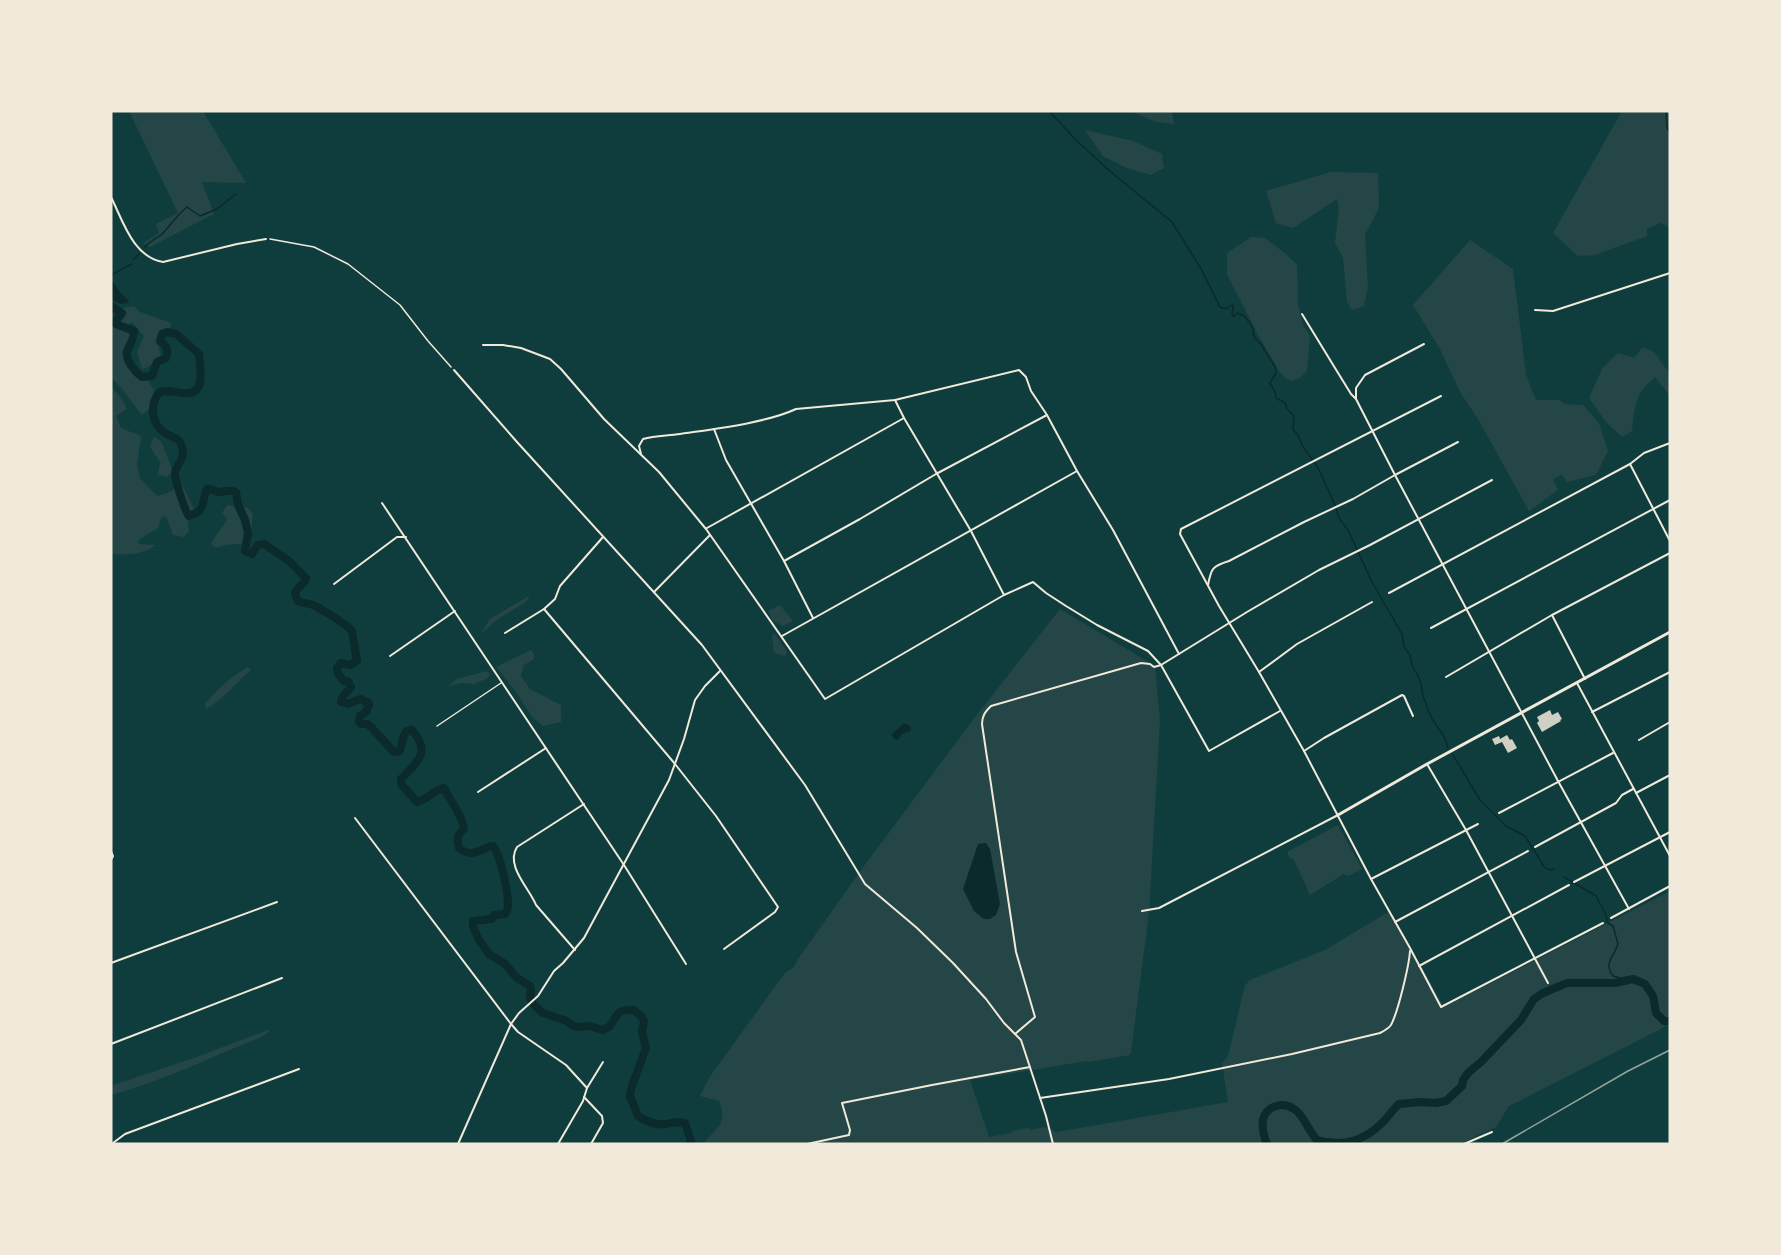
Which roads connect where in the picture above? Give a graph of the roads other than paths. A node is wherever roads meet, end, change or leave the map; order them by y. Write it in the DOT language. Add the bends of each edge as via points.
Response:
graph roads {
  1 [pos="111,197"];
  2 [pos="266,239"];
  3 [pos="1670,273"];
  4 [pos="1535,310"];
  5 [pos="1302,314"];
  6 [pos="1424,344"];
  7 [pos="483,345"];
  8 [pos="454,370"];
  9 [pos="1441,396"];
  10 [pos="1356,399"];
  11 [pos="895,400"];
  12 [pos="1047,415"];
  13 [pos="904,418"];
  14 [pos="714,429"];
  15 [pos="1373,430"];
  16 [pos="1458,442"];
  17 [pos="1670,443"];
  18 [pos="641,454"];
  19 [pos="1630,464"];
  20 [pos="1077,471"];
  21 [pos="936,474"];
  22 [pos="1395,474"];
  23 [pos="1492,480"];
  24 [pos="1670,500"];
  25 [pos="382,503"];
  26 [pos="750,503"];
  27 [pos="1653,509"];
  28 [pos="1420,518"];
  29 [pos="706,529"];
  30 [pos="971,531"];
  31 [pos="710,535"];
  32 [pos="406,537"];
  33 [pos="603,537"];
  34 [pos="1670,541"];
  35 [pos="1670,553"];
  36 [pos="784,561"];
  37 [pos="1443,564"];
  38 [pos="334,584"];
  39 [pos="1208,586"];
  40 [pos="654,592"];
  41 [pos="1389,593"];
  42 [pos="1004,595"];
  43 [pos="1372,602"];
  44 [pos="544,609"];
  45 [pos="1467,609"];
  46 [pos="456,611"];
  47 [pos="1552,615"];
  48 [pos="813,618"];
  49 [pos="1230,624"];
  50 [pos="1431,628"];
  51 [pos="1670,632"];
  52 [pos="505,633"];
  53 [pos="782,636"];
  54 [pos="1490,653"];
  55 [pos="1180,654"];
  56 [pos="390,656"];
  57 [pos="1161,665"];
  58 [pos="720,671"];
  59 [pos="1259,672"];
  60 [pos="1670,672"];
  61 [pos="1446,677"];
  62 [pos="1585,679"];
  63 [pos="503,682"];
  64 [pos="1577,683"];
  65 [pos="1280,711"];
  66 [pos="1523,712"];
  67 [pos="1592,712"];
  68 [pos="1413,716"];
  69 [pos="1670,722"];
  70 [pos="437,726"];
  71 [pos="1639,740"];
  72 [pos="546,748"];
  73 [pos="1304,752"];
  74 [pos="1613,753"];
  75 [pos="675,764"];
  76 [pos="1427,764"];
  77 [pos="1670,775"];
  78 [pos="1558,781"];
  79 [pos="1633,789"];
  80 [pos="478,792"];
  81 [pos="1636,794"];
  82 [pos="584,804"];
  83 [pos="1499,813"];
  84 [pos="1338,815"];
  85 [pos="355,818"];
  86 [pos="1581,822"];
  87 [pos="1478,824"];
  88 [pos="1466,831"];
  89 [pos="1670,832"];
  90 [pos="1659,838"];
  91 [pos="1535,847"];
  92 [pos="111,851"];
  93 [pos="1528,851"];
  94 [pos="1670,856"];
  95 [pos="111,860"];
  96 [pos="624,865"];
  97 [pos="1605,866"];
  98 [pos="1488,873"];
  99 [pos="1371,879"];
  100 [pos="1574,882"];
  101 [pos="1569,885"];
  102 [pos="1670,886"];
  103 [pos="277,902"];
  104 [pos="1629,909"];
  105 [pos="1142,911"];
  106 [pos="1513,916"];
  107 [pos="1611,918"];
  108 [pos="1395,922"];
  109 [pos="1603,922"];
  110 [pos="1410,948"];
  111 [pos="724,949"];
  112 [pos="575,950"];
  113 [pos="1536,958"];
  114 [pos="111,963"];
  115 [pos="686,964"];
  116 [pos="1419,966"];
  117 [pos="282,978"];
  118 [pos="1548,983"];
  119 [pos="511,1024"];
  120 [pos="1015,1034"];
  121 [pos="111,1044"];
  122 [pos="603,1062"];
  123 [pos="1030,1067"];
  124 [pos="299,1069"];
  125 [pos="587,1088"];
  126 [pos="584,1097"];
  127 [pos="1040,1098"];
  128 [pos="1492,1132"];
  129 [pos="113,1143"];
  130 [pos="458,1144"];
  131 [pos="558,1144"];
  132 [pos="591,1144"];
  133 [pos="807,1144"];
  134 [pos="1053,1144"];
  135 [pos="1464,1144"];
  1 -- 2 [label="street" via="136,245 157,261"];
  3 -- 4 [label="street" via="1552,311"];
  5 -- 10 [label="street"];
  6 -- 10 [label="street" via="1365,375 1356,388"];
  7 -- 18 [label="street" via="521,348 550,359"];
  8 -- 33 [label="street"];
  9 -- 15 [label="street"];
  10 -- 15 [label="street"];
  11 -- 12 [label="street" via="1018,370"];
  11 -- 13 [label="street"];
  11 -- 14 [label="street" via="796,409"];
  12 -- 20 [label="street"];
  12 -- 21 [label="street"];
  13 -- 21 [label="street"];
  13 -- 26 [label="street"];
  14 -- 18 [label="street" via="649,437 639,447"];
  14 -- 26 [label="street"];
  15 -- 22 [label="street"];
  15 -- 39 [label="street" via="1181,529 1180,534"];
  16 -- 22 [label="street"];
  17 -- 19 [label="street" via="1644,453"];
  18 -- 29 [label="street"];
  19 -- 27 [label="street"];
  19 -- 37 [label="street"];
  20 -- 30 [label="street"];
  20 -- 55 [label="street"];
  21 -- 30 [label="street"];
  21 -- 36 [label="street"];
  22 -- 28 [label="street"];
  22 -- 39 [label="street" via="1333,510 1216,566"];
  23 -- 28 [label="street"];
  24 -- 27 [label="street"];
  25 -- 32 [label="street"];
  26 -- 29 [label="street"];
  26 -- 36 [label="street"];
  27 -- 34 [label="street"];
  27 -- 45 [label="street"];
  28 -- 37 [label="street"];
  28 -- 49 [label="street" via="1319,570"];
  29 -- 31 [label="street"];
  30 -- 42 [label="street"];
  30 -- 48 [label="street"];
  31 -- 40 [label="street"];
  31 -- 53 [label="street"];
  32 -- 38 [label="street" via="397,537"];
  32 -- 46 [label="street"];
  33 -- 40 [label="street"];
  33 -- 44 [label="street"];
  35 -- 47 [label="street"];
  36 -- 48 [label="street"];
  37 -- 41 [label="street"];
  37 -- 45 [label="street"];
  39 -- 49 [label="street"];
  40 -- 58 [label="street"];
  42 -- 53 [label="street" via="825,699"];
  42 -- 57 [label="street" via="1033,582 1074,611 1148,651"];
  43 -- 59 [label="street" via="1297,644"];
  44 -- 52 [label="street"];
  44 -- 75 [label="street"];
  45 -- 50 [label="street"];
  45 -- 54 [label="street"];
  46 -- 56 [label="street"];
  46 -- 63 [label="street"];
  47 -- 54 [label="street"];
  47 -- 62 [label="street"];
  48 -- 53 [label="street"];
  49 -- 55 [label="street"];
  49 -- 59 [label="street"];
  51 -- 62 [label="street"];
  54 -- 61 [label="street"];
  54 -- 66 [label="street"];
  55 -- 57 [label="street"];
  57 -- 65 [label="street" via="1209,751"];
  57 -- 120 [label="street" via="1141,663 991,706 983,715 1016,952 1035,1017"];
  58 -- 75 [label="street" via="696,700"];
  58 -- 120 [label="street" via="805,785 865,884 925,935"];
  59 -- 65 [label="street"];
  60 -- 67 [label="street"];
  62 -- 64 [label="street"];
  63 -- 70 [label="lane"];
  63 -- 72 [label="street"];
  64 -- 66 [label="street"];
  64 -- 67 [label="street"];
  65 -- 73 [label="street"];
  66 -- 76 [label="street"];
  66 -- 78 [label="street"];
  67 -- 74 [label="street"];
  68 -- 73 [label="street" via="1402,695"];
  69 -- 71 [label="street"];
  72 -- 80 [label="street"];
  72 -- 82 [label="street"];
  73 -- 84 [label="street"];
  74 -- 78 [label="street"];
  74 -- 79 [label="street"];
  75 -- 96 [label="street"];
  75 -- 111 [label="street" via="778,907"];
  76 -- 84 [label="street"];
  76 -- 88 [label="street"];
  77 -- 81 [label="street"];
  78 -- 83 [label="street"];
  78 -- 86 [label="street"];
  79 -- 81 [label="street"];
  79 -- 86 [label="street" via="1616,804"];
  81 -- 90 [label="street"];
  82 -- 96 [label="street"];
  82 -- 112 [label="street" via="517,847 514,858 536,905"];
  84 -- 99 [label="street"];
  84 -- 105 [label="street" via="1159,908"];
  85 -- 119 [label="street"];
  86 -- 91 [label="street"];
  86 -- 97 [label="street"];
  87 -- 88 [label="street"];
  88 -- 98 [label="street"];
  88 -- 99 [label="street"];
  89 -- 90 [label="street"];
  90 -- 94 [label="street"];
  90 -- 97 [label="street"];
  92 -- 95 [label="street"];
  93 -- 98 [label="street"];
  96 -- 112 [label="street"];
  96 -- 115 [label="street"];
  97 -- 100 [label="street"];
  97 -- 104 [label="street"];
  98 -- 106 [label="street"];
  98 -- 108 [label="street"];
  99 -- 108 [label="street"];
  101 -- 106 [label="street"];
  102 -- 104 [label="street"];
  103 -- 114 [label="street"];
  104 -- 107 [label="street"];
  106 -- 113 [label="street"];
  106 -- 116 [label="street"];
  108 -- 110 [label="street"];
  109 -- 113 [label="street"];
  110 -- 116 [label="street"];
  110 -- 127 [label="street" via="1390,1027 1380,1033 1272,1059"];
  112 -- 119 [label="street"];
  113 -- 116 [label="street" via="1441,1007"];
  113 -- 118 [label="street"];
  117 -- 121 [label="street"];
  119 -- 125 [label="street" via="566,1065"];
  119 -- 130 [label="street"];
  120 -- 123 [label="street"];
  122 -- 125 [label="street"];
  123 -- 127 [label="street"];
  123 -- 133 [label="street" via="842,1103 849,1135"];
  124 -- 129 [label="street" via="125,1134"];
  125 -- 126 [label="street"];
  126 -- 131 [label="street"];
  126 -- 132 [label="street" via="602,1116 603,1123"];
  127 -- 134 [label="street"];
  128 -- 135 [label="street"];
}
